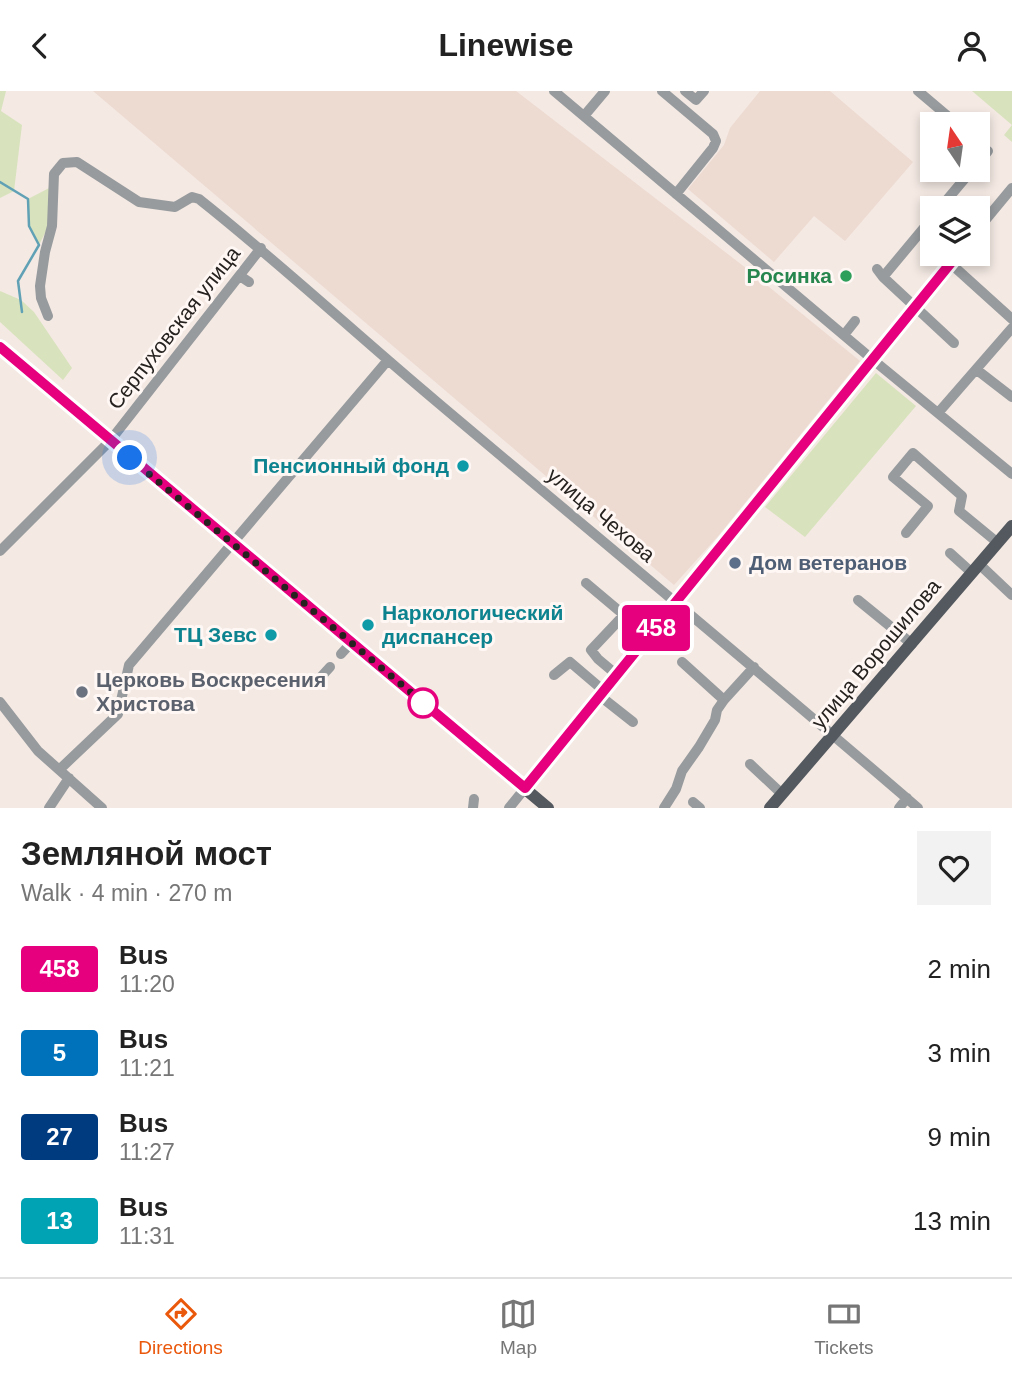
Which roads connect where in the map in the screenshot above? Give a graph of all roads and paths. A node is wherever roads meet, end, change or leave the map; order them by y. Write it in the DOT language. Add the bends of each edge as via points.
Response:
graph roads {
  1 [pos="554,91"];
  2 [pos="605,91"];
  3 [pos="662,91"];
  4 [pos="685,91"];
  5 [pos="704,91"];
  6 [pos="918,91"];
  7 [pos="696,100"];
  8 [pos="943,112"];
  9 [pos="584,116"];
  10 [pos="696,120"];
  11 [pos="962,182"];
  12 [pos="1012,188"];
  13 [pos="676,194"];
  14 [pos="950,196"];
  15 [pos="990,215"];
  16 [pos="920,231"];
  17 [pos="261,248"];
  18 [pos="948,266"];
  19 [pos="953,266"];
  20 [pos="240,276"];
  21 [pos="249,282"];
  22 [pos="915,306"];
  23 [pos="48,316"];
  24 [pos="1012,319"];
  25 [pos="855,321"];
  26 [pos="1012,328"];
  27 [pos="844,335"];
  28 [pos="954,343"];
  29 [pos="0,347"];
  30 [pos="872,359"];
  31 [pos="388,360"];
  32 [pos="977,370"];
  33 [pos="1012,397"];
  34 [pos="938,413"];
  35 [pos="110,441"];
  36 [pos="1012,474"];
  37 [pos="1011,529"];
  38 [pos="906,533"];
  39 [pos="231,543"];
  40 [pos="998,543"];
  41 [pos="0,551"];
  42 [pos="950,553"];
  43 [pos="975,568"];
  44 [pos="586,583"];
  45 [pos="1012,594"];
  46 [pos="858,600"];
  47 [pos="676,603"];
  48 [pos="624,615"];
  49 [pos="649,636"];
  50 [pos="351,643"];
  51 [pos="912,644"];
  52 [pos="341,654"];
  53 [pos="682,662"];
  54 [pos="330,667"];
  55 [pos="754,667"];
  56 [pos="554,675"];
  57 [pos="617,675"];
  58 [pos="320,678"];
  59 [pos="602,693"];
  60 [pos="724,699"];
  61 [pos="0,702"];
  62 [pos="633,722"];
  63 [pos="833,735"];
  64 [pos="750,764"];
  65 [pos="60,769"];
  66 [pos="69,778"];
  67 [pos="525,788"];
  68 [pos="782,794"];
  69 [pos="907,799"];
  70 [pos="772,807"];
  71 [pos="48,808"];
  72 [pos="102,808"];
  73 [pos="509,808"];
  74 [pos="548,808"];
  75 [pos="664,808"];
  76 [pos="899,808"];
  77 [pos="918,808"];
  1 -- 9 [label="street"];
  2 -- 9 [label="street"];
  3 -- 10 [label="street"];
  4 -- 7 [label="street"];
  5 -- 7 [label="street"];
  6 -- 8 [label="street"];
  7 -- 10 [label="street"];
  9 -- 13 [label="street"];
  10 -- 13 [label="street" via="716,141"];
  11 -- 14 [label="street"];
  12 -- 15 [label="street"];
  13 -- 27 [label="street"];
  16 -- 22 [label="street" via="880,273"];
  17 -- 20 [label="street, Серпуховская улица"];
  17 -- 23 [label="street, улица Чехова" via="199,199 192,197 175,208 139,202 77,162 63,163 54,174 52,226 40,286"];
  17 -- 31 [label="street, улица Чехова"];
  18 -- 22 [label="street"];
  19 -- 24 [label="street"];
  20 -- 21 [label="street"];
  20 -- 35 [label="street, Серпуховская улица"];
  22 -- 28 [label="street"];
  22 -- 30 [label="street"];
  25 -- 27 [label="street"];
  26 -- 32 [label="street"];
  27 -- 30 [label="street"];
  29 -- 35 [label="main road"];
  30 -- 34 [label="street"];
  30 -- 47 [label="street"];
  31 -- 39 [label="street"];
  31 -- 47 [label="street, улица Чехова"];
  32 -- 33 [label="street"];
  32 -- 34 [label="street"];
  34 -- 36 [label="street"];
  35 -- 39 [label="main road"];
  35 -- 41 [label="street, Серпуховская улица"];
  37 -- 40 [label="main road, улица Ворошилова"];
  38 -- 40 [label="street" via="928,506 893,477 913,453 962,496 959,511"];
  39 -- 50 [label="main road"];
  39 -- 65 [label="street" via="129,665 118,714"];
  40 -- 43 [label="main road, улица Ворошилова"];
  42 -- 43 [label="street"];
  43 -- 45 [label="street"];
  43 -- 51 [label="main road, улица Ворошилова"];
  44 -- 48 [label="street"];
  46 -- 51 [label="street"];
  47 -- 49 [label="street"];
  47 -- 55 [label="street, улица Чехова"];
  48 -- 49 [label="street"];
  48 -- 57 [label="street" via="591,650"];
  49 -- 57 [label="street"];
  50 -- 52 [label="street"];
  50 -- 67 [label="main road"];
  51 -- 63 [label="main road, улица Ворошилова"];
  53 -- 60 [label="street"];
  54 -- 58 [label="street"];
  55 -- 60 [label="street"];
  55 -- 63 [label="street, улица Чехова"];
  56 -- 59 [label="street" via="570,662"];
  57 -- 59 [label="street"];
  59 -- 62 [label="street"];
  59 -- 67 [label="street"];
  60 -- 75 [label="street"];
  61 -- 65 [label="street" via="38,751"];
  63 -- 68 [label="main road, улица Ворошилова"];
  63 -- 69 [label="street, улица Чехова"];
  64 -- 68 [label="street"];
  65 -- 66 [label="street"];
  66 -- 71 [label="street"];
  66 -- 72 [label="street"];
  67 -- 73 [label="street"];
  67 -- 74 [label="main road"];
  68 -- 70 [label="main road, улица Ворошилова"];
  69 -- 76 [label="street"];
  69 -- 77 [label="street, улица Чехова"];
}
